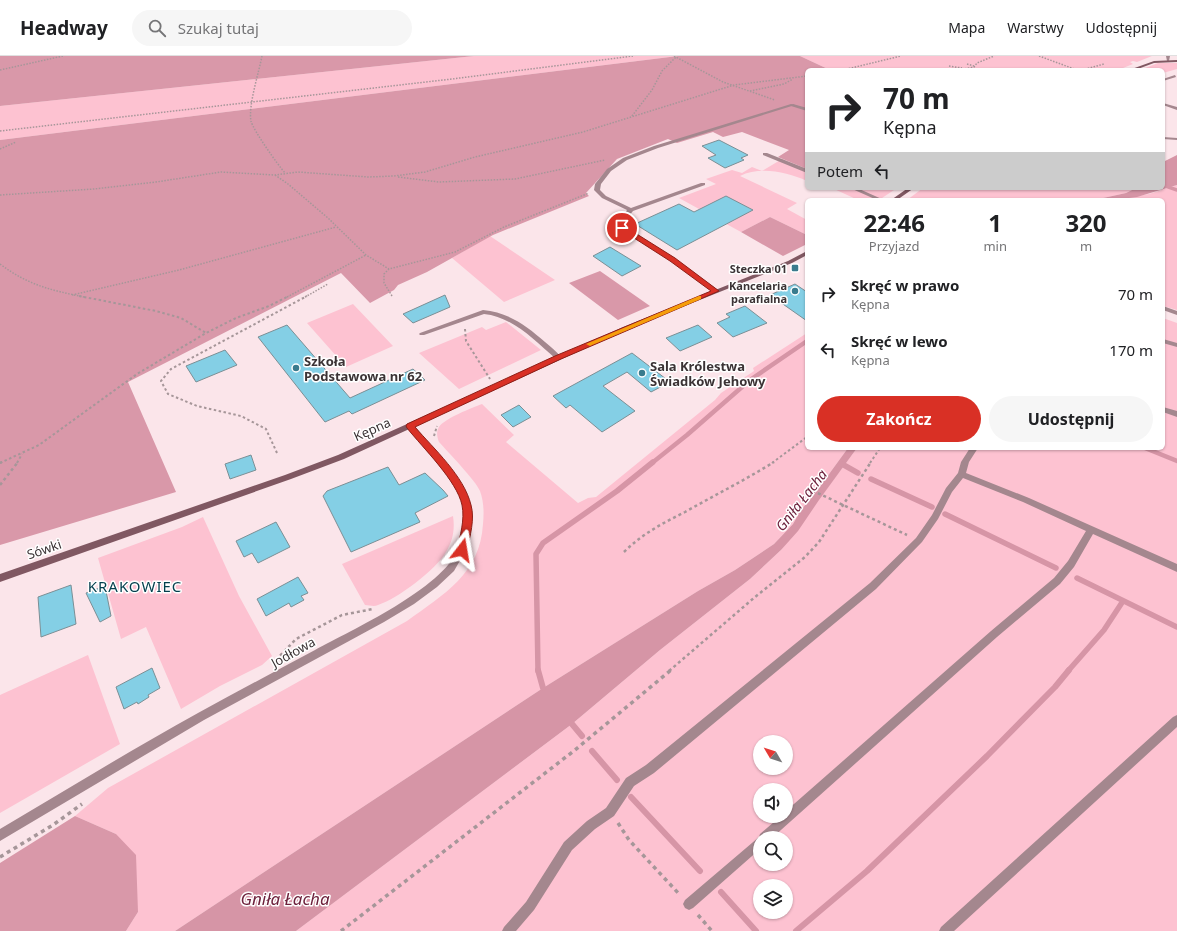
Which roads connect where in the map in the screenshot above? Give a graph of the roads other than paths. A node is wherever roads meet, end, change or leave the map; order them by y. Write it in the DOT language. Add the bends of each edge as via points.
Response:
graph roads {
  1 [pos="1168,58"];
  2 [pos="1177,61"];
  3 [pos="1137,68"];
  4 [pos="1175,76"];
  5 [pos="1165,79"];
  6 [pos="1165,105"];
  7 [pos="805,109"];
  8 [pos="1177,109"];
  9 [pos="1165,138"];
  10 [pos="1177,139"];
  11 [pos="765,154"];
  12 [pos="805,170"];
  13 [pos="702,184"];
  14 [pos="858,190"];
  15 [pos="908,190"];
  16 [pos="876,198"];
  17 [pos="897,198"];
  18 [pos="631,210"];
  19 [pos="805,254"];
  20 [pos="716,291"];
  21 [pos="1165,309"];
  22 [pos="1177,313"];
  23 [pos="422,334"];
  24 [pos="1165,342"];
  25 [pos="1177,345"];
  26 [pos="558,357"];
  27 [pos="1165,410"];
  28 [pos="1177,414"];
  29 [pos="410,426"];
  30 [pos="973,450"];
  31 [pos="962,474"];
  32 [pos="1091,530"];
  33 [pos="97,544"];
  34 [pos="1177,568"];
  35 [pos="0,578"];
  36 [pos="1177,720"];
  37 [pos="772,831"];
  38 [pos="0,835"];
  39 [pos="753,848"];
  40 [pos="689,904"];
  41 [pos="508,931"];
  42 [pos="945,931"];
  1 -- 2 [label="street"];
  1 -- 3 [label="street"];
  4 -- 5 [label="street"];
  6 -- 8 [label="street"];
  7 -- 18 [label="street" via="793,106 656,147 625,159 609,170 598,184 597,190"];
  9 -- 10 [label="street"];
  11 -- 12 [label="street"];
  13 -- 18 [label="street"];
  14 -- 16 [label="street"];
  15 -- 17 [label="street"];
  18 -- 20 [label="street" via="621,223 622,228 672,259"];
  19 -- 20 [label="street, Kępna"];
  20 -- 26 [label="street, Kępna"];
  21 -- 22 [label="street"];
  23 -- 26 [label="street" via="483,312 498,313 510,318"];
  24 -- 25 [label="street"];
  26 -- 29 [label="street, Kępna"];
  27 -- 28 [label="street"];
  29 -- 33 [label="street, Kępna" via="288,477"];
  29 -- 38 [label="street, Jodłowa" via="454,479 467,506 467,528 462,550 451,568 411,602 186,725"];
  30 -- 31 [label="street" via="965,462"];
  31 -- 32 [label="street"];
  31 -- 41 [label="street" via="918,540 873,586 650,769 630,782 610,812 568,846 530,906"];
  32 -- 34 [label="street"];
  32 -- 37 [label="street" via="1071,564 1057,581"];
  33 -- 35 [label="street, Sówki"];
  36 -- 42 [label="street"];
  39 -- 40 [label="street"];
}
